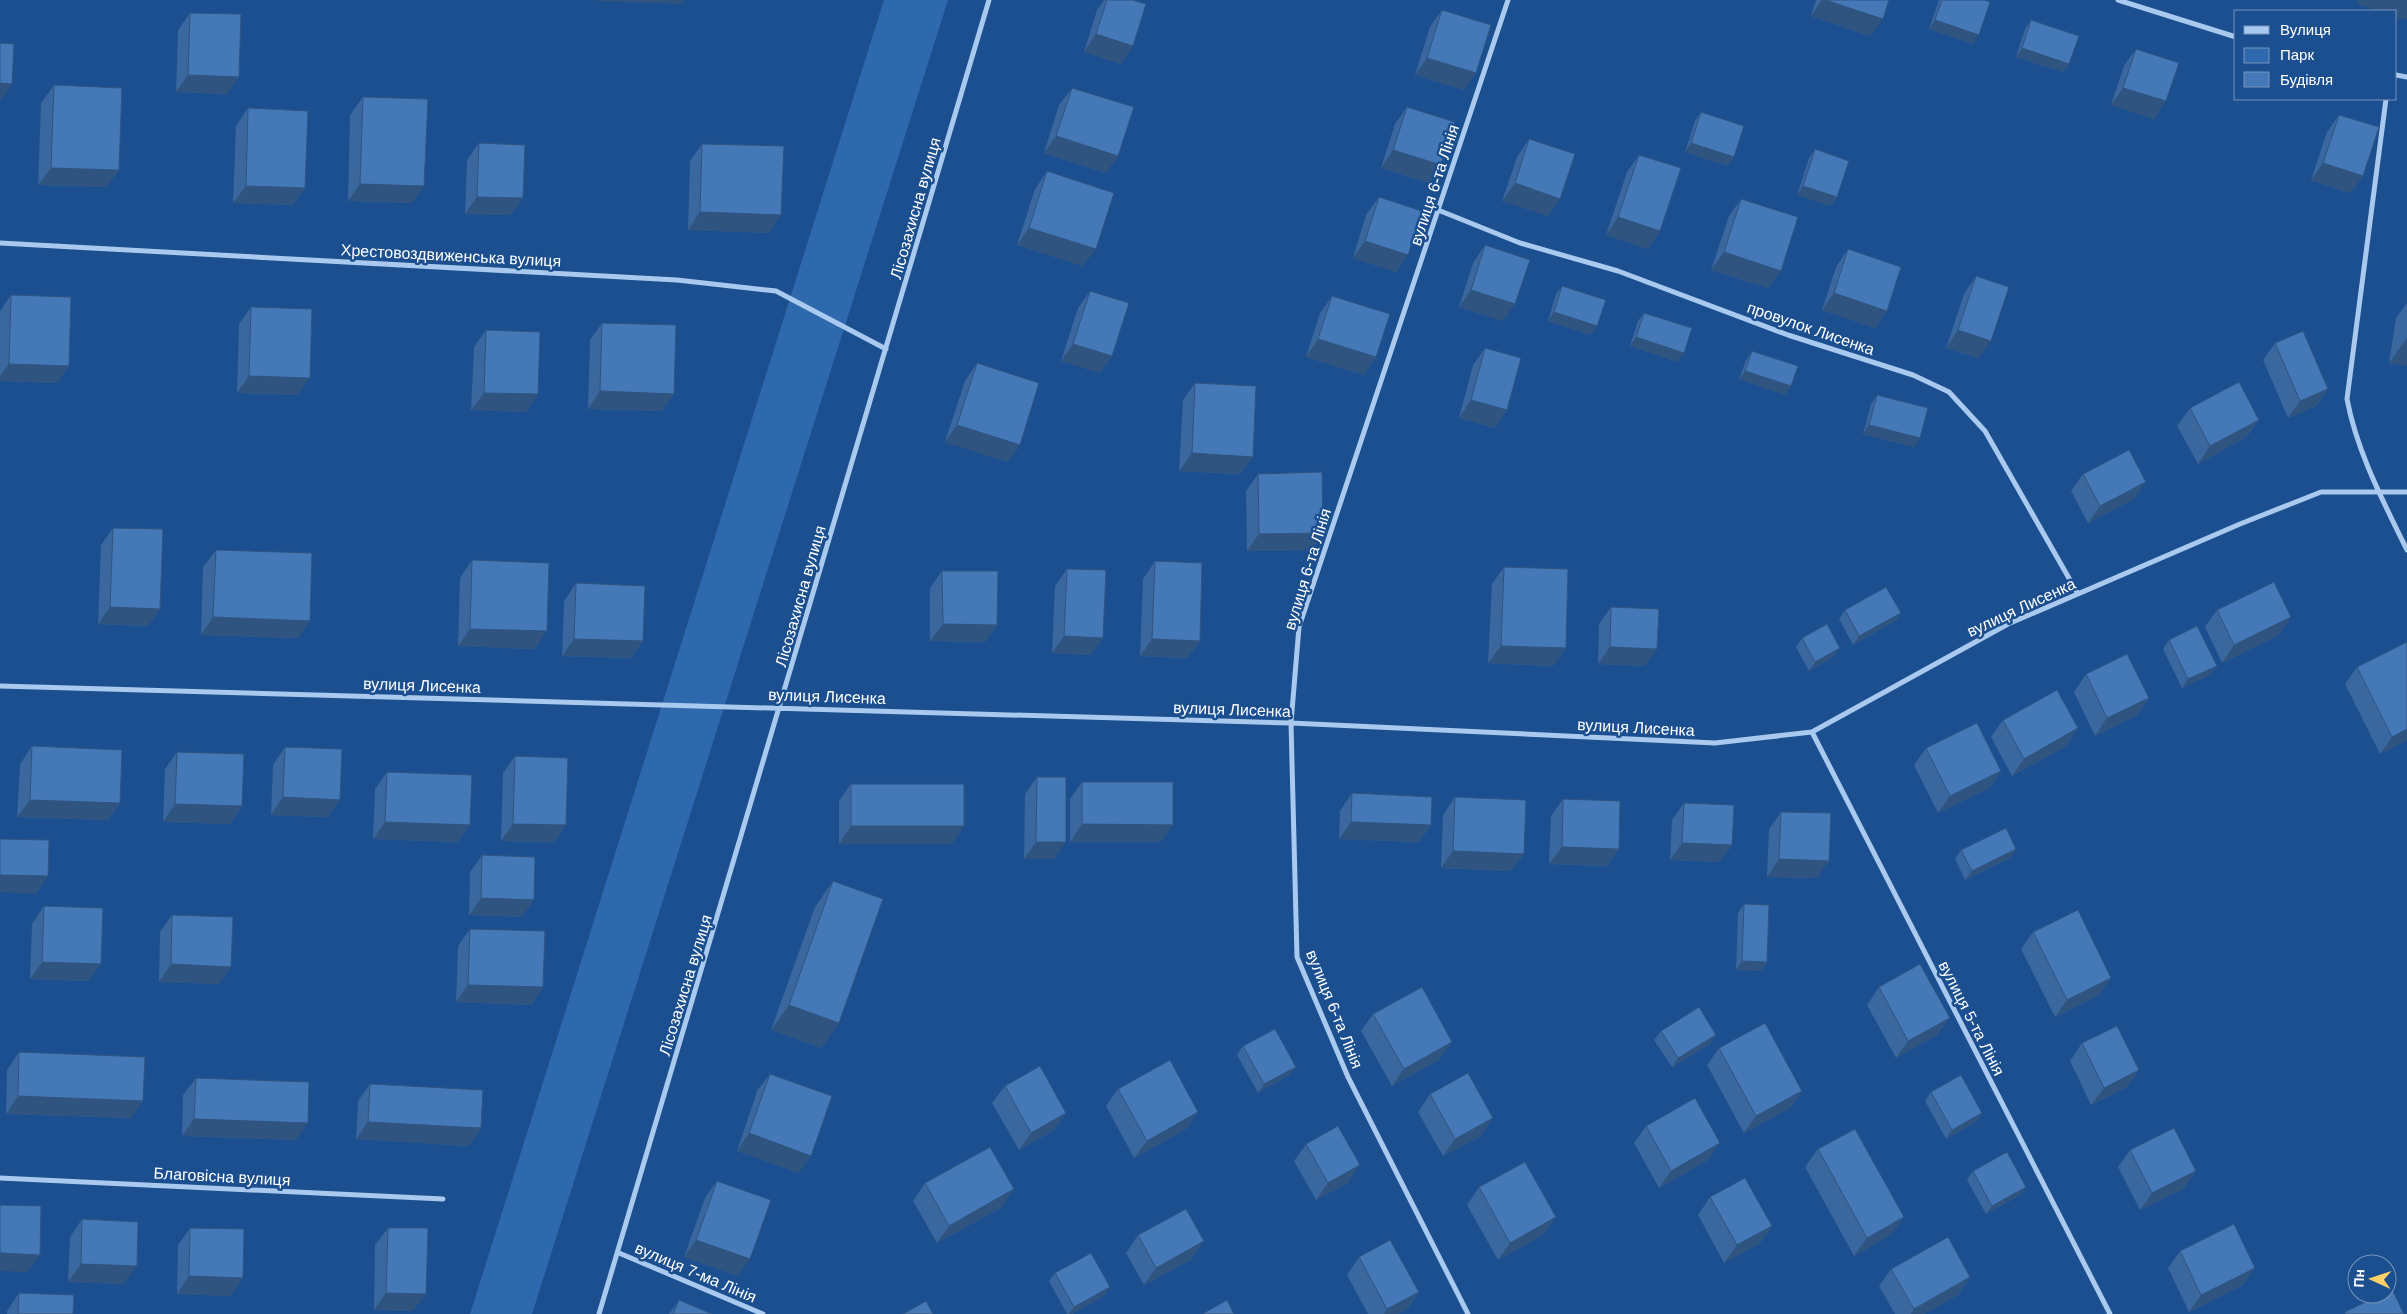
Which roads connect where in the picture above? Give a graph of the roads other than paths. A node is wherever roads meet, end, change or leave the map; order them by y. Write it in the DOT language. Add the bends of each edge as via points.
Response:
graph roads {
  1 [pos="989,0"];
  2 [pos="1508,0"];
  3 [pos="2118,0"];
  4 [pos="2234,36"];
  5 [pos="2386,100"];
  6 [pos="1438,210"];
  7 [pos="0,243"];
  8 [pos="886,349"];
  9 [pos="2378,491"];
  10 [pos="2407,492"];
  11 [pos="2407,550"];
  12 [pos="2078,594"];
  13 [pos="0,686"];
  14 [pos="781,708"];
  15 [pos="1291,723"];
  16 [pos="1812,732"];
  17 [pos="0,1178"];
  18 [pos="443,1199"];
  19 [pos="619,1253"];
  20 [pos="599,1314"];
  21 [pos="763,1314"];
  22 [pos="1468,1314"];
  23 [pos="2110,1314"];
  1 -- 8 [label="street, Лісозахисна вулиця"];
  2 -- 6 [label="street, вулиця 6-та Лінія"];
  3 -- 4 [label="street"];
  5 -- 9 [label="street" via="2347,399 2352,427"];
  6 -- 12 [label="street, провулок Лисенка" via="1520,244 1618,271 1788,335 1913,375 1949,392 1985,431"];
  6 -- 15 [label="street, вулиця 6-та Лінія" via="1300,627"];
  7 -- 8 [label="street, Хрестовоздвиженська вулиця" via="677,280 776,291"];
  8 -- 14 [label="street, Лісозахисна вулиця"];
  9 -- 10 [label="street, вулиця Лисенка"];
  9 -- 11 [label="street"];
  9 -- 12 [label="street, вулиця Лисенка" via="2321,492"];
  12 -- 16 [label="street, вулиця Лисенка" via="2008,624"];
  13 -- 14 [label="street, вулиця Лисенка"];
  14 -- 15 [label="street, вулиця Лисенка"];
  14 -- 19 [label="street, Лісозахисна вулиця"];
  15 -- 16 [label="street, вулиця Лисенка" via="1715,743"];
  15 -- 22 [label="street, вулиця 6-та Лінія" via="1297,957 1348,1077"];
  16 -- 23 [label="street, вулиця 5-та Лінія"];
  17 -- 18 [label="street, Благовісна вулиця"];
  19 -- 20 [label="street, Лісозахисна вулиця"];
  19 -- 21 [label="street, вулиця 7-ма Лінія"];
}
